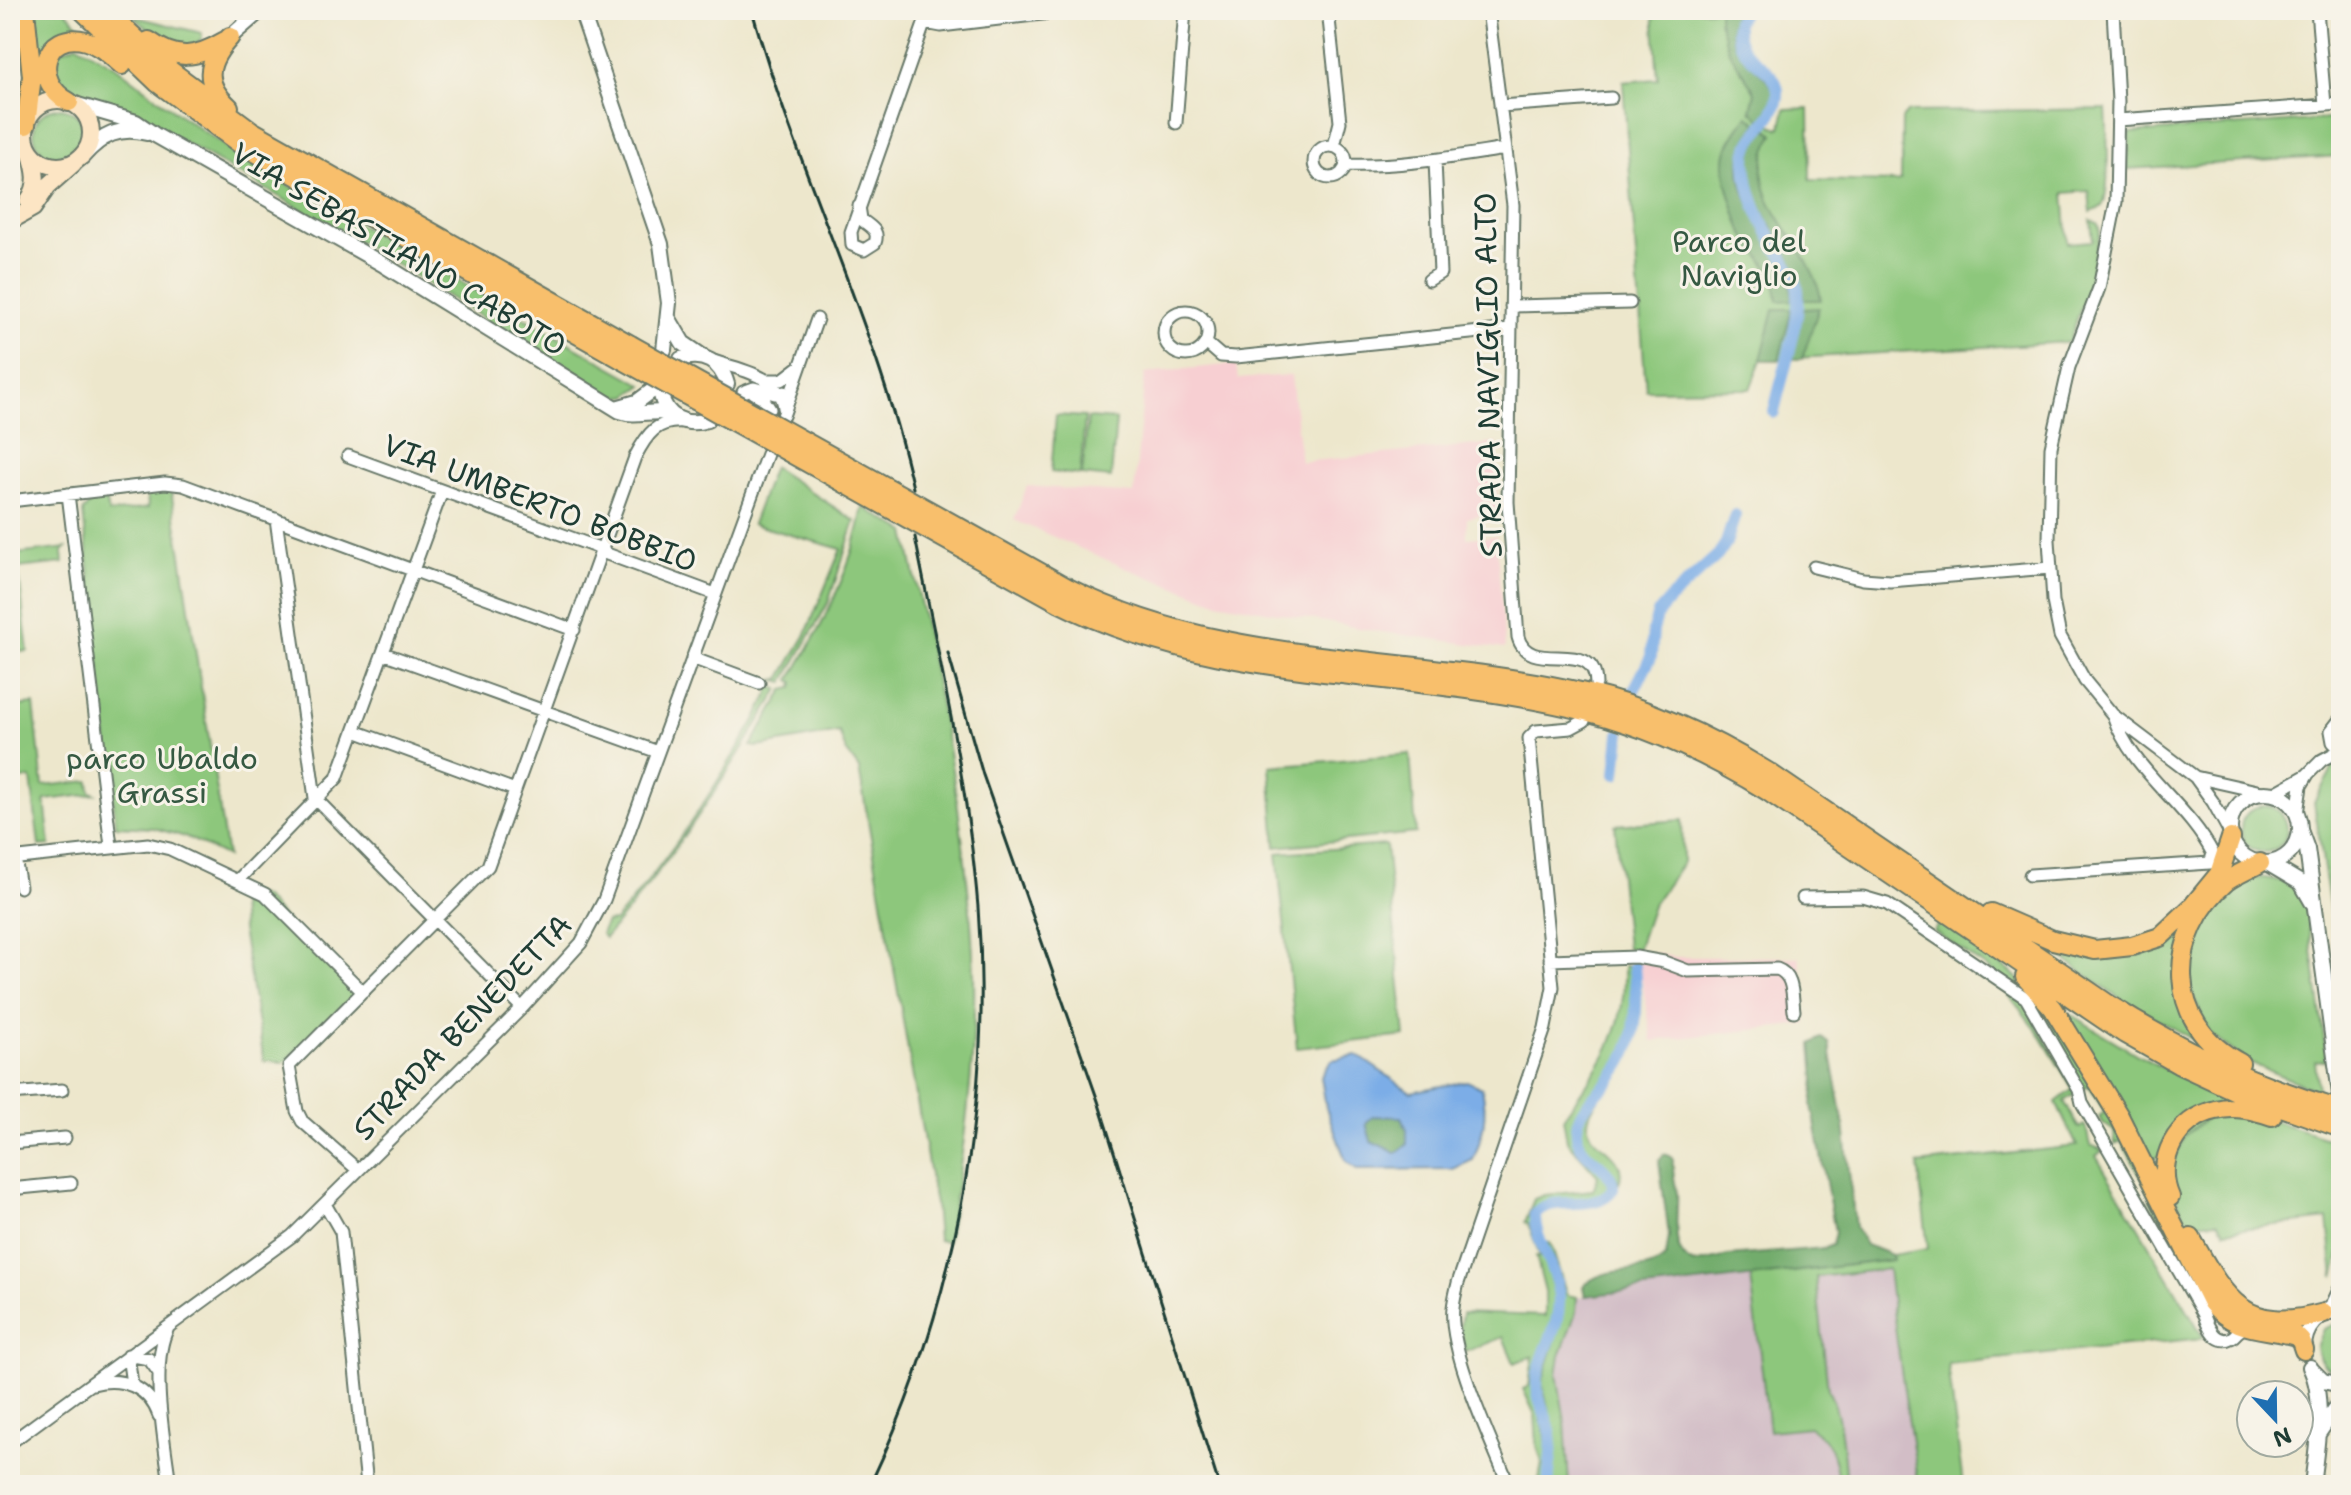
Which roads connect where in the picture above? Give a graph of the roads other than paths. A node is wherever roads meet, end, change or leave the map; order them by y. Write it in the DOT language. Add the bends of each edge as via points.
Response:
graph roads {
  1 [pos="25,10"];
  2 [pos="82,10"];
  3 [pos="105,10"];
  4 [pos="114,10"];
  5 [pos="261,10"];
  6 [pos="581,10"];
  7 [pos="929,10"];
  8 [pos="1076,10"];
  9 [pos="1185,10"];
  10 [pos="1328,10"];
  11 [pos="1488,10"];
  12 [pos="2113,10"];
  13 [pos="2317,10"];
  14 [pos="925,23"];
  15 [pos="230,37"];
  16 [pos="1611,98"];
  17 [pos="72,103"];
  18 [pos="2341,104"];
  19 [pos="2325,105"];
  20 [pos="1500,106"];
  21 [pos="2118,120"];
  22 [pos="1176,123"];
  23 [pos="26,125"];
  24 [pos="155,135"];
  25 [pos="239,143"];
  26 [pos="28,146"];
  27 [pos="1334,146"];
  28 [pos="1506,149"];
  29 [pos="81,158"];
  30 [pos="1435,160"];
  31 [pos="1346,165"];
  32 [pos="316,169"];
  33 [pos="859,206"];
  34 [pos="10,213"];
  35 [pos="10,221"];
  36 [pos="1429,280"];
  37 [pos="1630,303"];
  38 [pos="1511,306"];
  39 [pos="669,319"];
  40 [pos="817,319"];
  41 [pos="1510,329"];
  42 [pos="1206,343"];
  43 [pos="664,350"];
  44 [pos="627,353"];
  45 [pos="681,359"];
  46 [pos="708,360"];
  47 [pos="799,366"];
  48 [pos="763,379"];
  49 [pos="796,382"];
  50 [pos="727,384"];
  51 [pos="780,394"];
  52 [pos="615,407"];
  53 [pos="770,409"];
  54 [pos="680,419"];
  55 [pos="707,420"];
  56 [pos="767,454"];
  57 [pos="348,456"];
  58 [pos="442,491"];
  59 [pos="68,494"];
  60 [pos="10,501"];
  61 [pos="276,519"];
  62 [pos="602,551"];
  63 [pos="1814,567"];
  64 [pos="2050,568"];
  65 [pos="412,571"];
  66 [pos="715,594"];
  67 [pos="1064,596"];
  68 [pos="574,630"];
  69 [pos="383,653"];
  70 [pos="692,658"];
  71 [pos="759,683"];
  72 [pos="1596,684"];
  73 [pos="544,710"];
  74 [pos="2113,715"];
  75 [pos="2341,718"];
  76 [pos="1584,721"];
  77 [pos="355,731"];
  78 [pos="2331,731"];
  79 [pos="2341,750"];
  80 [pos="658,752"];
  81 [pos="2322,760"];
  82 [pos="2307,775"];
  83 [pos="2195,777"];
  84 [pos="515,790"];
  85 [pos="2269,794"];
  86 [pos="315,798"];
  87 [pos="2297,814"];
  88 [pos="2300,830"];
  89 [pos="2230,836"];
  90 [pos="111,846"];
  91 [pos="1882,849"];
  92 [pos="12,858"];
  93 [pos="2264,864"];
  94 [pos="2030,875"];
  95 [pos="238,880"];
  96 [pos="20,887"];
  97 [pos="1803,898"];
  98 [pos="1935,906"];
  99 [pos="2316,910"];
  100 [pos="436,921"];
  101 [pos="1550,960"];
  102 [pos="363,992"];
  103 [pos="522,1008"];
  104 [pos="1794,1011"];
  105 [pos="62,1090"];
  106 [pos="10,1094"];
  107 [pos="2340,1094"];
  108 [pos="2313,1102"];
  109 [pos="2339,1127"];
  110 [pos="65,1138"];
  111 [pos="10,1143"];
  112 [pos="358,1170"];
  113 [pos="71,1183"];
  114 [pos="10,1189"];
  115 [pos="325,1204"];
  116 [pos="2341,1289"];
  117 [pos="2333,1311"];
  118 [pos="2212,1313"];
  119 [pos="2250,1321"];
  120 [pos="170,1324"];
  121 [pos="128,1355"];
  122 [pos="2307,1358"];
  123 [pos="159,1373"];
  124 [pos="132,1384"];
  125 [pos="89,1385"];
  126 [pos="2341,1385"];
  127 [pos="2341,1400"];
  128 [pos="162,1425"];
  129 [pos="2318,1435"];
  130 [pos="10,1443"];
  131 [pos="170,1485"];
  132 [pos="367,1485"];
  133 [pos="1509,1485"];
  134 [pos="2312,1485"];
  1 -- 23 [label="highway" via="32,76"];
  2 -- 25 [label="highway" via="158,83"];
  3 -- 32 [label="highway" via="210,102"];
  4 -- 15 [label="highway" via="149,42 172,54 195,54"];
  5 -- 15 [label="street"];
  6 -- 39 [label="street" via="659,235"];
  7 -- 14 [label="street"];
  8 -- 14 [label="street" via="945,26"];
  9 -- 22 [label="street"];
  10 -- 27 [label="street" via="1340,122"];
  11 -- 20 [label="street, STRADA NAVIGLIO ALTO"];
  12 -- 21 [label="street"];
  13 -- 19 [label="street"];
  14 -- 33 [label="street"];
  15 -- 32 [label="highway" via="210,70 217,95"];
  16 -- 20 [label="street"];
  17 -- 23 [label="main road" via="43,104"];
  17 -- 24 [label="street, VIA SEBASTIANO CABOTO" via="136,122"];
  17 -- 25 [label="highway" via="48,82 47,59 64,41 85,40 188,116"];
  17 -- 29 [label="main road" via="86,115 92,130"];
  18 -- 19 [label="street"];
  19 -- 21 [label="street"];
  20 -- 28 [label="street, STRADA NAVIGLIO ALTO"];
  21 -- 64 [label="street" via="2110,244 2096,300 2069,367 2051,447"];
  23 -- 26 [label="main road"];
  24 -- 29 [label="street, VIA SEBASTIANO CABOTO" via="117,131"];
  24 -- 52 [label="street, VIA SEBASTIANO CABOTO" via="384,265"];
  25 -- 44 [label="highway"];
  26 -- 29 [label="main road" via="53,166"];
  26 -- 34 [label="main road" via="36,187 26,203"];
  27 -- 31 [label="street" via="1345,154"];
  27 -- 31 [label="street" via="1316,154 1316,170 1332,178"];
  28 -- 30 [label="street"];
  28 -- 38 [label="street, STRADA NAVIGLIO ALTO" via="1513,205"];
  29 -- 35 [label="main road" via="51,183 33,208"];
  30 -- 31 [label="street"];
  30 -- 36 [label="street" via="1440,273"];
  32 -- 44 [label="highway"];
  37 -- 38 [label="street"];
  38 -- 41 [label="street, STRADA NAVIGLIO ALTO"];
  39 -- 43 [label="street"];
  39 -- 46 [label="street" via="683,343"];
  40 -- 47 [label="street"];
  41 -- 42 [label="street" via="1236,357 1221,356"];
  41 -- 72 [label="street, STRADA NAVIGLIO ALTO" via="1508,502 1519,641 1529,654 1585,661"];
  44 -- 67 [label="highway, bridge"];
  45 -- 46 [label="street"];
  46 -- 48 [label="street"];
  46 -- 50 [label="street"];
  47 -- 48 [label="street" via="782,380"];
  47 -- 49 [label="street"];
  48 -- 51 [label="street"];
  49 -- 51 [label="street"];
  49 -- 51 [label="street" via="783,414"];
  51 -- 53 [label="street" via="754,388 742,392 761,396"];
  52 -- 54 [label="street, VIA SEBASTIANO CABOTO" via="627,413 662,411"];
  52 -- 54 [label="street" via="657,392"];
  54 -- 55 [label="street, VIA SEBASTIANO CABOTO"];
  54 -- 62 [label="street" via="650,431 640,446"];
  56 -- 66 [label="street, STRADA BENEDETTA"];
  57 -- 58 [label="street, VIA UMBERTO BOBBIO"];
  58 -- 62 [label="street, VIA UMBERTO BOBBIO"];
  58 -- 65 [label="street"];
  59 -- 60 [label="street"];
  59 -- 61 [label="street" via="174,484"];
  59 -- 90 [label="street"];
  61 -- 65 [label="street"];
  61 -- 86 [label="street"];
  62 -- 66 [label="street, VIA UMBERTO BOBBIO"];
  62 -- 68 [label="street"];
  63 -- 64 [label="street" via="1890,581"];
  64 -- 74 [label="street" via="2060,636 2085,681"];
  65 -- 68 [label="street"];
  65 -- 69 [label="street"];
  66 -- 70 [label="street, STRADA BENEDETTA"];
  67 -- 91 [label="highway" via="1215,639 1549,685 1633,707 1746,759"];
  67 -- 98 [label="highway" via="1126,631 1210,655 1535,700 1633,725 1737,772"];
  68 -- 73 [label="street"];
  69 -- 73 [label="street"];
  69 -- 77 [label="street"];
  70 -- 71 [label="street"];
  70 -- 80 [label="street, STRADA BENEDETTA"];
  73 -- 80 [label="street"];
  73 -- 84 [label="street"];
  74 -- 83 [label="street"];
  74 -- 94 [label="street" via="2134,757 2202,832 2213,854 2210,863"];
  75 -- 78 [label="street"];
  76 -- 101 [label="street" via="1571,728 1536,731 1528,741"];
  77 -- 84 [label="street"];
  77 -- 86 [label="street" via="337,778"];
  78 -- 79 [label="street"];
  78 -- 81 [label="street"];
  79 -- 81 [label="street"];
  80 -- 103 [label="street, STRADA BENEDETTA" via="596,918 581,943"];
  81 -- 82 [label="street"];
  82 -- 85 [label="street"];
  82 -- 87 [label="street"];
  83 -- 85 [label="street"];
  83 -- 89 [label="street"];
  84 -- 100 [label="street" via="488,866"];
  85 -- 87 [label="street" via="2283,798"];
  85 -- 89 [label="street" via="2243,801 2230,821"];
  86 -- 95 [label="street"];
  86 -- 100 [label="street"];
  87 -- 88 [label="street"];
  88 -- 93 [label="street" via="2291,852"];
  88 -- 99 [label="street"];
  89 -- 91 [label="highway" via="2219,874 2177,923 2160,937 2095,950 2000,918"];
  89 -- 93 [label="street" via="2247,859"];
  90 -- 92 [label="street"];
  90 -- 95 [label="street" via="159,844"];
  91 -- 108 [label="highway" via="2150,1029 2242,1075"];
  92 -- 96 [label="street"];
  93 -- 99 [label="street" via="2301,883"];
  93 -- 108 [label="highway" via="2226,882 2194,922 2183,953 2185,996 2200,1030 2219,1051"];
  95 -- 102 [label="street" via="265,894"];
  97 -- 118 [label="street" via="1863,897 1887,904 2026,998 2082,1103"];
  98 -- 109 [label="highway" via="2146,1046 2236,1091"];
  98 -- 118 [label="highway" via="2024,976 2053,1008 2127,1130"];
  99 -- 107 [label="street"];
  100 -- 102 [label="street"];
  100 -- 103 [label="street"];
  101 -- 104 [label="street" via="1636,957 1688,971 1777,969 1788,977"];
  101 -- 133 [label="street" via="1553,987 1545,1028 1452,1310 1469,1384"];
  102 -- 112 [label="street" via="289,1066 302,1121"];
  103 -- 112 [label="street, STRADA BENEDETTA"];
  105 -- 106 [label="street"];
  108 -- 109 [label="highway"];
  109 -- 119 [label="highway" via="2257,1111 2214,1110 2195,1119 2168,1152 2165,1185 2226,1295"];
  110 -- 111 [label="street"];
  112 -- 115 [label="street, STRADA BENEDETTA"];
  113 -- 114 [label="street"];
  115 -- 120 [label="street, STRADA BENEDETTA" via="292,1236"];
  115 -- 132 [label="street" via="341,1232"];
  116 -- 117 [label="street"];
  117 -- 119 [label="highway"];
  117 -- 122 [label="street" via="2307,1331"];
  118 -- 119 [label="highway" via="2235,1323"];
  119 -- 122 [label="highway" via="2296,1336"];
  120 -- 121 [label="street, STRADA BENEDETTA"];
  120 -- 123 [label="street" via="160,1342"];
  121 -- 123 [label="street" via="149,1359"];
  121 -- 124 [label="street"];
  121 -- 125 [label="street, STRADA BENEDETTA"];
  122 -- 126 [label="street" via="2323,1381"];
  122 -- 129 [label="street" via="2318,1388"];
  123 -- 128 [label="street"];
  124 -- 125 [label="street"];
  124 -- 128 [label="street" via="150,1399"];
  125 -- 130 [label="street, STRADA BENEDETTA"];
  127 -- 129 [label="street"];
  128 -- 131 [label="street"];
  129 -- 134 [label="street"];
}
